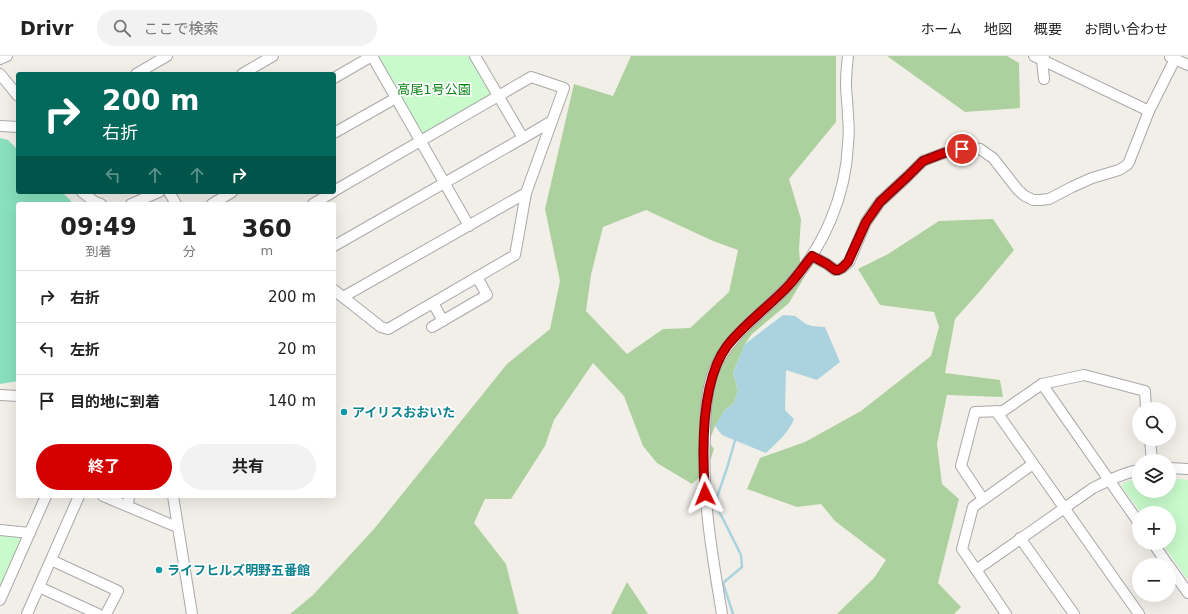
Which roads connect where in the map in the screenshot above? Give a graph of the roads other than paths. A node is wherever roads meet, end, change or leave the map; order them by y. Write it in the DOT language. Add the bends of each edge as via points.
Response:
graph roads {
  1 [pos="7,56"];
  2 [pos="167,56"];
  3 [pos="273,56"];
  4 [pos="372,56"];
  5 [pos="475,56"];
  6 [pos="848,56"];
  7 [pos="1040,57"];
  8 [pos="1172,58"];
  9 [pos="0,59"];
  10 [pos="1188,66"];
  11 [pos="139,72"];
  12 [pos="245,72"];
  13 [pos="0,74"];
  14 [pos="336,77"];
  15 [pos="1044,79"];
  16 [pos="16,94"];
  17 [pos="498,96"];
  18 [pos="396,98"];
  19 [pos="1149,111"];
  20 [pos="552,121"];
  21 [pos="0,126"];
  22 [pos="16,127"];
  23 [pos="336,132"];
  24 [pos="523,138"];
  25 [pos="420,140"];
  26 [pos="445,183"];
  27 [pos="336,191"];
  28 [pos="526,193"];
  29 [pos="85,194"];
  30 [pos="154,194"];
  31 [pos="228,194"];
  32 [pos="330,194"];
  33 [pos="96,202"];
  34 [pos="136,202"];
  35 [pos="215,202"];
  36 [pos="316,202"];
  37 [pos="469,226"];
  38 [pos="336,245"];
  39 [pos="812,256"];
  40 [pos="477,277"];
  41 [pos="336,292"];
  42 [pos="343,297"];
  43 [pos="433,303"];
  44 [pos="443,321"];
  45 [pos="432,327"];
  46 [pos="1042,384"];
  47 [pos="0,395"];
  48 [pos="16,396"];
  49 [pos="1146,402"];
  50 [pos="996,411"];
  51 [pos="1033,464"];
  52 [pos="1176,468"];
  53 [pos="1188,469"];
  54 [pos="1132,471"];
  55 [pos="1109,480"];
  56 [pos="45,498"];
  57 [pos="78,498"];
  58 [pos="113,498"];
  59 [pos="173,498"];
  60 [pos="983,499"];
  61 [pos="129,501"];
  62 [pos="1064,508"];
  63 [pos="1132,513"];
  64 [pos="177,527"];
  65 [pos="0,530"];
  66 [pos="30,533"];
  67 [pos="1020,538"];
  68 [pos="51,560"];
  69 [pos="976,570"];
  70 [pos="1176,576"];
  71 [pos="39,587"];
  72 [pos="1188,593"];
  73 [pos="1,595"];
  74 [pos="28,614"];
  75 [pos="98,614"];
  76 [pos="106,614"];
  77 [pos="192,614"];
  78 [pos="722,614"];
  79 [pos="1006,614"];
  80 [pos="1074,614"];
  81 [pos="1138,614"];
  1 -- 9 [label="street"];
  2 -- 11 [label="street"];
  3 -- 12 [label="street"];
  4 -- 14 [label="street"];
  4 -- 18 [label="street"];
  5 -- 17 [label="street"];
  6 -- 39 [label="street" via="848,146 843,178 830,221"];
  7 -- 15 [label="street"];
  7 -- 19 [label="street"];
  8 -- 10 [label="street"];
  8 -- 19 [label="street"];
  13 -- 16 [label="street"];
  17 -- 20 [label="street" via="531,76 564,88"];
  17 -- 24 [label="street"];
  17 -- 25 [label="street"];
  18 -- 23 [label="street"];
  18 -- 25 [label="street"];
  19 -- 39 [label="street" via="1127,165 1072,186 1049,199 1033,200 1025,196 993,158 980,149 962,149 928,158 880,202 866,222 848,262 842,268 835,270"];
  20 -- 24 [label="street"];
  20 -- 28 [label="street"];
  21 -- 22 [label="street"];
  24 -- 26 [label="street"];
  25 -- 26 [label="street"];
  25 -- 27 [label="street"];
  26 -- 37 [label="street"];
  26 -- 38 [label="street"];
  28 -- 37 [label="street"];
  28 -- 40 [label="street" via="515,255"];
  29 -- 33 [label="street"];
  30 -- 34 [label="street"];
  31 -- 35 [label="street"];
  32 -- 36 [label="street"];
  37 -- 42 [label="street"];
  39 -- 78 [label="street" via="789,285 727,347 710,387 706,412 704,486"];
  40 -- 43 [label="street"];
  40 -- 44 [label="street" via="487,295"];
  41 -- 42 [label="street"];
  42 -- 43 [label="street" via="380,327 388,329"];
  43 -- 44 [label="street"];
  44 -- 45 [label="street"];
  46 -- 49 [label="street" via="1084,376 1145,391"];
  46 -- 50 [label="street" via="1003,411"];
  46 -- 55 [label="street"];
  47 -- 48 [label="street"];
  50 -- 51 [label="street"];
  50 -- 60 [label="street" via="975,412 961,466"];
  51 -- 60 [label="street"];
  51 -- 62 [label="street"];
  52 -- 53 [label="street"];
  54 -- 55 [label="street"];
  55 -- 62 [label="street"];
  55 -- 63 [label="street"];
  56 -- 66 [label="street"];
  57 -- 68 [label="street"];
  58 -- 61 [label="street"];
  59 -- 64 [label="street"];
  60 -- 69 [label="street" via="972,507 962,548"];
  61 -- 64 [label="street"];
  62 -- 67 [label="street"];
  62 -- 81 [label="street"];
  64 -- 77 [label="street"];
  65 -- 66 [label="street"];
  66 -- 73 [label="street"];
  67 -- 69 [label="street"];
  67 -- 80 [label="street"];
  68 -- 71 [label="street"];
  68 -- 76 [label="street" via="118,591"];
  69 -- 79 [label="street"];
  70 -- 72 [label="street"];
  71 -- 74 [label="street"];
  71 -- 75 [label="street"];
}
